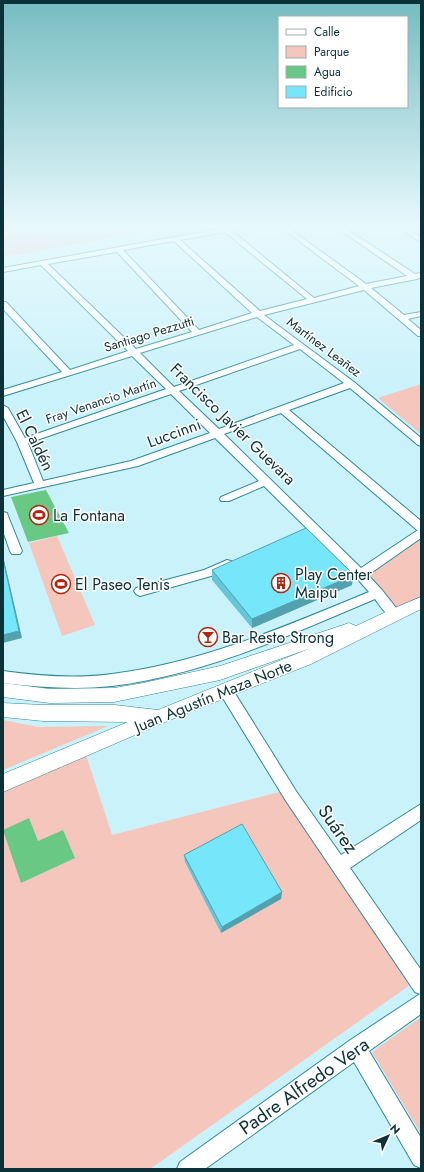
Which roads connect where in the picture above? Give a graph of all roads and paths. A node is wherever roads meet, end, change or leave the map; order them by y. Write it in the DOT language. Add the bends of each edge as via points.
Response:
graph roads {
  1 [pos="61,281"];
  2 [pos="148,281"];
  3 [pos="221,281"];
  4 [pos="289,281"];
  5 [pos="356,281"];
  6 [pos="395,281"];
  7 [pos="365,287"];
  8 [pos="312,300"];
  9 [pos="3,304"];
  10 [pos="258,314"];
  11 [pos="421,314"];
  12 [pos="402,318"];
  13 [pos="197,333"];
  14 [pos="421,334"];
  15 [pos="301,346"];
  16 [pos="134,352"];
  17 [pos="68,373"];
  18 [pos="351,384"];
  19 [pos="174,390"];
  20 [pos="3,394"];
  21 [pos="3,408"];
  22 [pos="282,409"];
  23 [pos="218,434"];
  24 [pos="22,442"];
  25 [pos="421,443"];
  26 [pos="267,481"];
  27 [pos="40,485"];
  28 [pos="3,493"];
  29 [pos="226,499"];
  30 [pos="3,516"];
  31 [pos="312,526"];
  32 [pos="421,527"];
  33 [pos="298,532"];
  34 [pos="421,533"];
  35 [pos="16,551"];
  36 [pos="235,560"];
  37 [pos="360,574"];
  38 [pos="140,590"];
  39 [pos="378,593"];
  40 [pos="421,603"];
  41 [pos="395,614"];
  42 [pos="3,677"];
  43 [pos="3,690"];
  44 [pos="226,691"];
  45 [pos="3,710"];
  46 [pos="159,717"];
  47 [pos="3,783"];
  48 [pos="421,811"];
  49 [pos="339,866"];
  50 [pos="421,986"];
  51 [pos="421,1003"];
  52 [pos="356,1048"];
  53 [pos="421,1158"];
  54 [pos="187,1169"];
  1 -- 16 [label="street, Francisco Javier Guevara"];
  2 -- 13 [label="street"];
  3 -- 10 [label="street, Martínez Leañez"];
  4 -- 8 [label="street"];
  5 -- 7 [label="street"];
  6 -- 7 [label="street, Santiago Pezzutti"];
  7 -- 8 [label="street, Santiago Pezzutti"];
  7 -- 12 [label="street"];
  8 -- 10 [label="street, Santiago Pezzutti"];
  9 -- 17 [label="street"];
  10 -- 13 [label="street, Santiago Pezzutti"];
  10 -- 15 [label="street, Martínez Leañez"];
  11 -- 12 [label="street"];
  12 -- 14 [label="street"];
  13 -- 16 [label="street, Santiago Pezzutti"];
  15 -- 18 [label="street, Martínez Leañez"];
  15 -- 19 [label="street, Fray Venancio Martín"];
  16 -- 17 [label="street, Santiago Pezzutti"];
  16 -- 19 [label="street, Francisco Javier Guevara"];
  17 -- 20 [label="street, Santiago Pezzutti"];
  18 -- 22 [label="street, Luccinni"];
  18 -- 25 [label="street, Martínez Leañez"];
  19 -- 23 [label="street, Francisco Javier Guevara"];
  19 -- 24 [label="street, Fray Venancio Martín"];
  21 -- 24 [label="street, El Caldén"];
  22 -- 23 [label="street, Luccinni"];
  22 -- 32 [label="street"];
  23 -- 26 [label="street, Francisco Javier Guevara"];
  23 -- 27 [label="street, Luccinni" via="134,464"];
  24 -- 27 [label="street, El Caldén"];
  26 -- 29 [label="street"];
  26 -- 31 [label="street, Francisco Javier Guevara"];
  27 -- 28 [label="street, Luccinni"];
  30 -- 35 [label="street"];
  31 -- 33 [label="street"];
  31 -- 37 [label="street, Francisco Javier Guevara"];
  34 -- 37 [label="street"];
  36 -- 38 [label="street" via="207,573"];
  37 -- 39 [label="street, Francisco Javier Guevara"];
  39 -- 41 [label="street, Francisco Javier Guevara"];
  39 -- 42 [label="street" via="243,647 168,669 113,680 34,680"];
  40 -- 41 [label="main road, Juan Agustín Maza Norte"];
  41 -- 43 [label="main road" via="226,671 143,690 93,696 50,696"];
  41 -- 44 [label="main road, Juan Agustín Maza Norte" via="305,660"];
  44 -- 46 [label="main road, Juan Agustín Maza Norte"];
  44 -- 49 [label="street, Suárez" via="290,796"];
  45 -- 46 [label="main road" via="43,714 115,713"];
  46 -- 47 [label="main road, Juan Agustín Maza Norte"];
  48 -- 49 [label="street"];
  49 -- 50 [label="street, Suárez"];
  51 -- 52 [label="street, Padre Alfredo Vera"];
  52 -- 53 [label="street"];
  52 -- 54 [label="street, Padre Alfredo Vera"];
}
